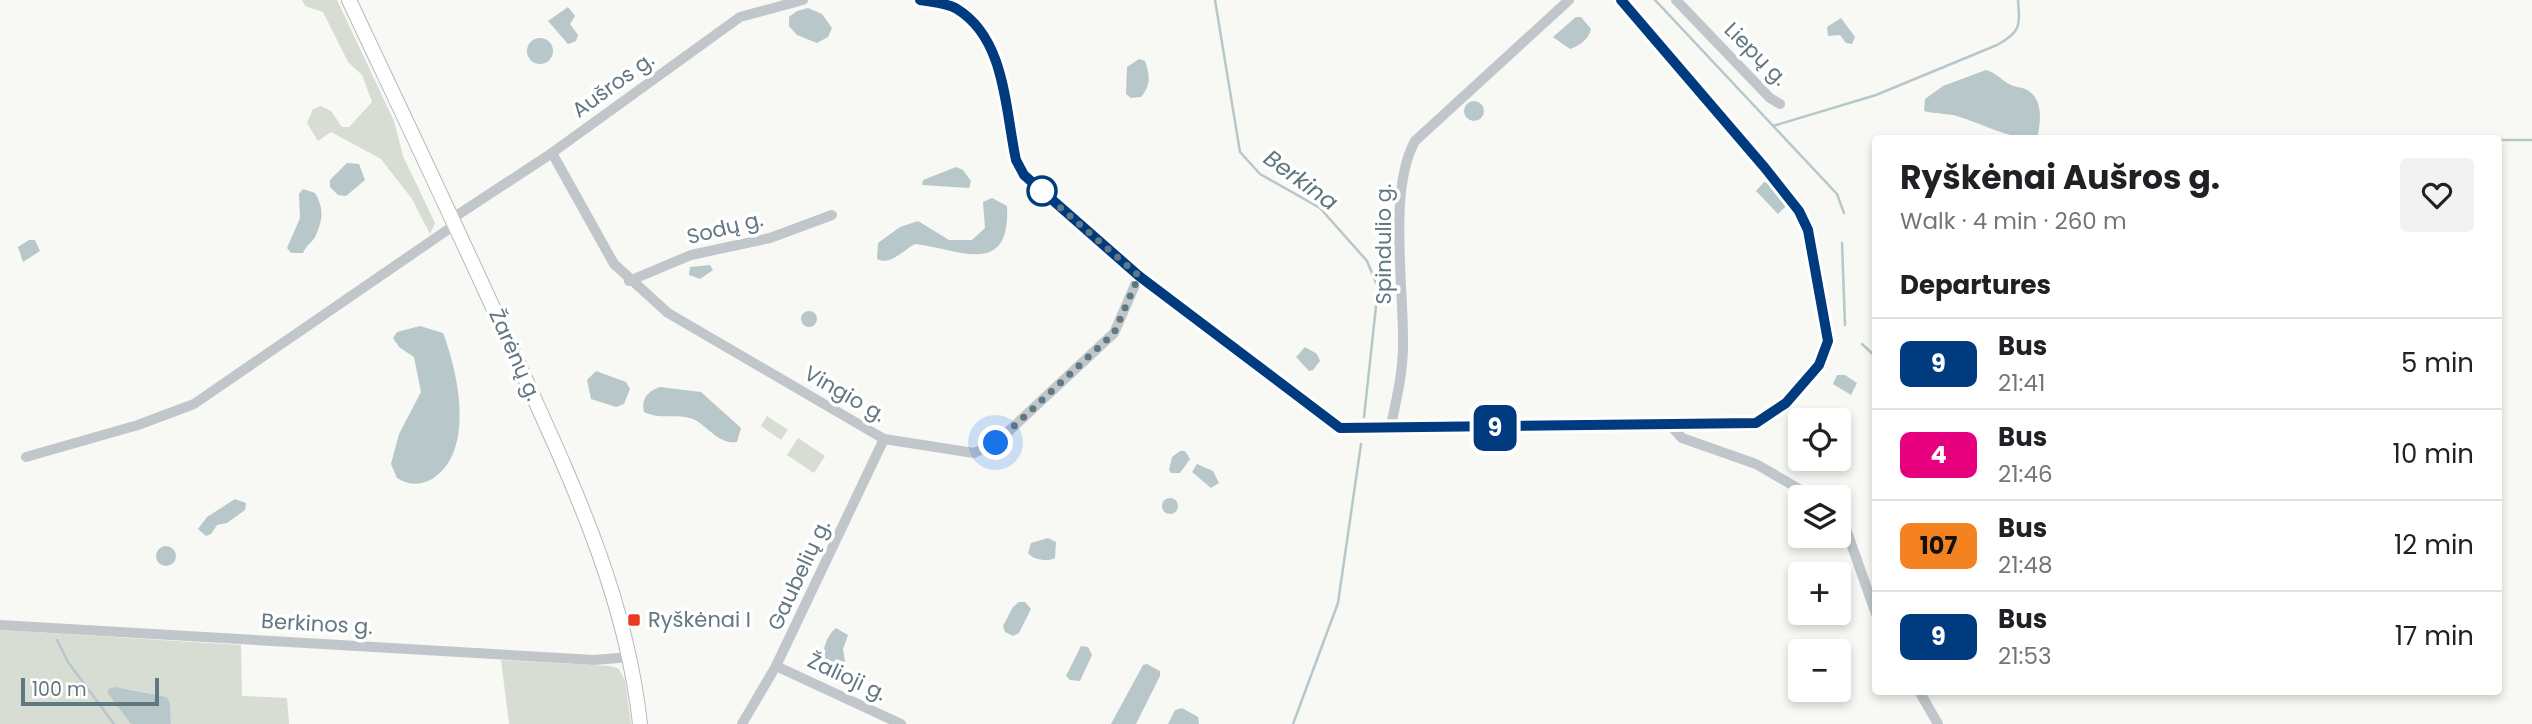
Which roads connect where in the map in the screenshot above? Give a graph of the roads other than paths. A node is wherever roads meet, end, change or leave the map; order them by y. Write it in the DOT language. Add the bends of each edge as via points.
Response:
graph roads {
  1 [pos="349,0"];
  2 [pos="803,0"];
  3 [pos="920,0"];
  4 [pos="1569,0"];
  5 [pos="1621,0"];
  6 [pos="1676,0"];
  7 [pos="1780,104"];
  8 [pos="552,153"];
  9 [pos="832,215"];
  10 [pos="454,221"];
  11 [pos="1139,276"];
  12 [pos="629,281"];
  13 [pos="1671,426"];
  14 [pos="1390,430"];
  15 [pos="884,439"];
  16 [pos="26,457"];
  17 [pos="1792,485"];
  18 [pos="1851,543"];
  19 [pos="1872,603"];
  20 [pos="0,625"];
  21 [pos="631,657"];
  22 [pos="776,666"];
  23 [pos="1921,695"];
  24 [pos="640,724"];
  25 [pos="742,724"];
  26 [pos="901,724"];
  27 [pos="1938,724"];
  1 -- 10 [label="main road, Žarėnų g."];
  2 -- 8 [label="street, Aušros g." via="740,17"];
  3 -- 11 [label="street" via="956,8 982,31 997,62 1016,160 1024,175"];
  4 -- 14 [label="street, Spindulio g." via="1415,141 1405,159 1401,194 1404,346 1401,386"];
  5 -- 13 [label="street" via="1799,211 1812,246 1828,341 1819,365 1786,403 1756,423"];
  6 -- 7 [label="street, Liepų g."];
  8 -- 10 [label="street, Aušros g."];
  8 -- 12 [label="street, Vingio g." via="599,243"];
  9 -- 12 [label="street, Sodų g." via="770,238 691,255"];
  10 -- 16 [label="street, Aušros g." via="194,404"];
  10 -- 21 [label="main road, Žarėnų g." via="589,519"];
  11 -- 14 [label="street" via="1340,428"];
  11 -- 15 [label="street, Vingio g." via="1114,333 996,443 974,453"];
  12 -- 15 [label="street, Vingio g." via="668,313"];
  13 -- 14 [label="street"];
  13 -- 17 [label="street" via="1682,438 1756,464"];
  15 -- 22 [label="street, Gaubelių g."];
  18 -- 19 [label="street"];
  20 -- 21 [label="street, Berkinos g." via="580,659"];
  21 -- 24 [label="main road, Žarėnų g."];
  22 -- 25 [label="street, Gaubelių g."];
  22 -- 26 [label="street, Žalioji g."];
  23 -- 27 [label="street"];
}
